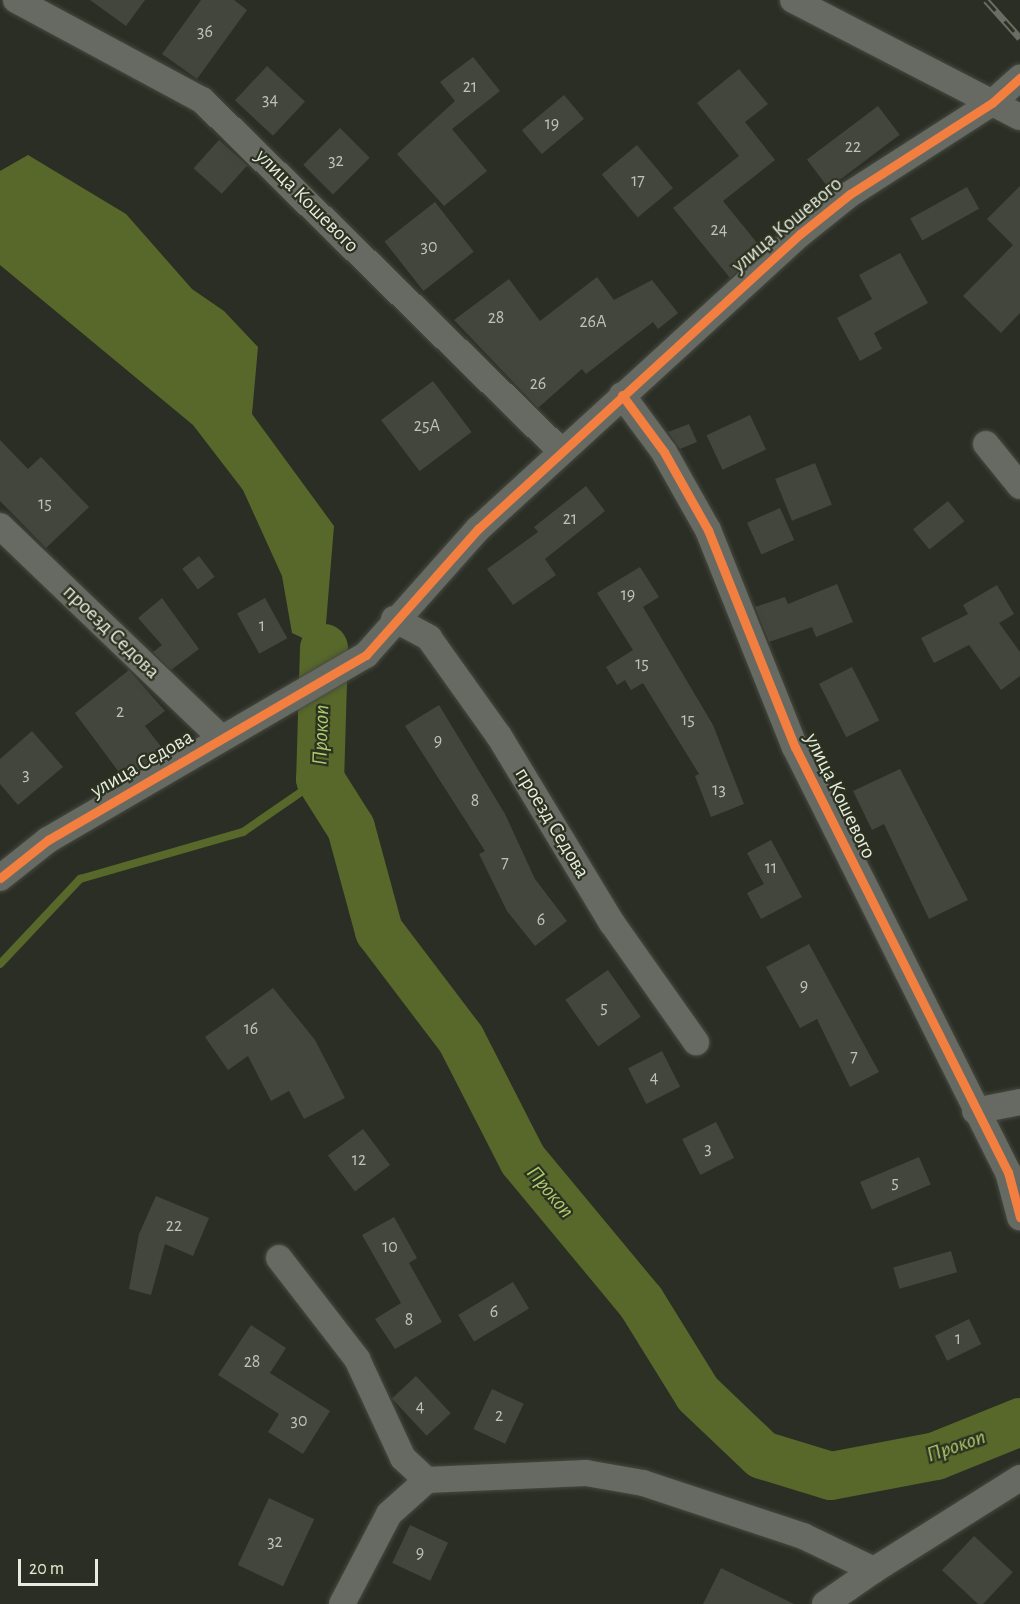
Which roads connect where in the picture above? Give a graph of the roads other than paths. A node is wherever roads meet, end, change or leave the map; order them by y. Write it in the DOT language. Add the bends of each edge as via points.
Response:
graph roads {
  1 [pos="16,0"];
  2 [pos="793,0"];
  3 [pos="1020,78"];
  4 [pos="992,103"];
  5 [pos="1020,117"];
  6 [pos="622,394"];
  7 [pos="986,444"];
  8 [pos="562,452"];
  9 [pos="1020,486"];
  10 [pos="0,526"];
  11 [pos="394,619"];
  12 [pos="336,673"];
  13 [pos="221,738"];
  14 [pos="0,878"];
  15 [pos="696,1042"];
  16 [pos="1020,1102"];
  17 [pos="975,1111"];
  18 [pos="1020,1216"];
  19 [pos="279,1258"];
  20 [pos="1020,1478"];
  21 [pos="427,1480"];
  22 [pos="874,1570"];
  23 [pos="342,1604"];
  24 [pos="825,1604"];
  1 -- 8 [label="street, улица Кошевого" via="202,100"];
  2 -- 4 [label="street"];
  3 -- 4 [label="street, улица Кошевого"];
  4 -- 5 [label="street"];
  4 -- 6 [label="street, улица Кошевого" via="833,208"];
  6 -- 8 [label="street, улица Кошевого"];
  6 -- 17 [label="street, улица Кошевого" via="664,452 708,530 795,747"];
  7 -- 9 [label="street"];
  8 -- 11 [label="street, улица Кошевого"];
  10 -- 13 [label="street, проезд Седова"];
  11 -- 12 [label="street, улица Кошевого" via="366,655"];
  11 -- 15 [label="street, проезд Седова" via="429,638 499,736 612,924"];
  12 -- 13 [label="street, улица Седова"];
  13 -- 14 [label="street, улица Седова" via="48,840"];
  16 -- 17 [label="street"];
  17 -- 18 [label="street, улица Кошевого" via="1008,1172"];
  19 -- 21 [label="street" via="357,1359 403,1458"];
  20 -- 22 [label="street"];
  21 -- 22 [label="street" via="576,1473 643,1483 803,1536"];
  21 -- 23 [label="street" via="389,1514"];
  22 -- 24 [label="street"];
}
